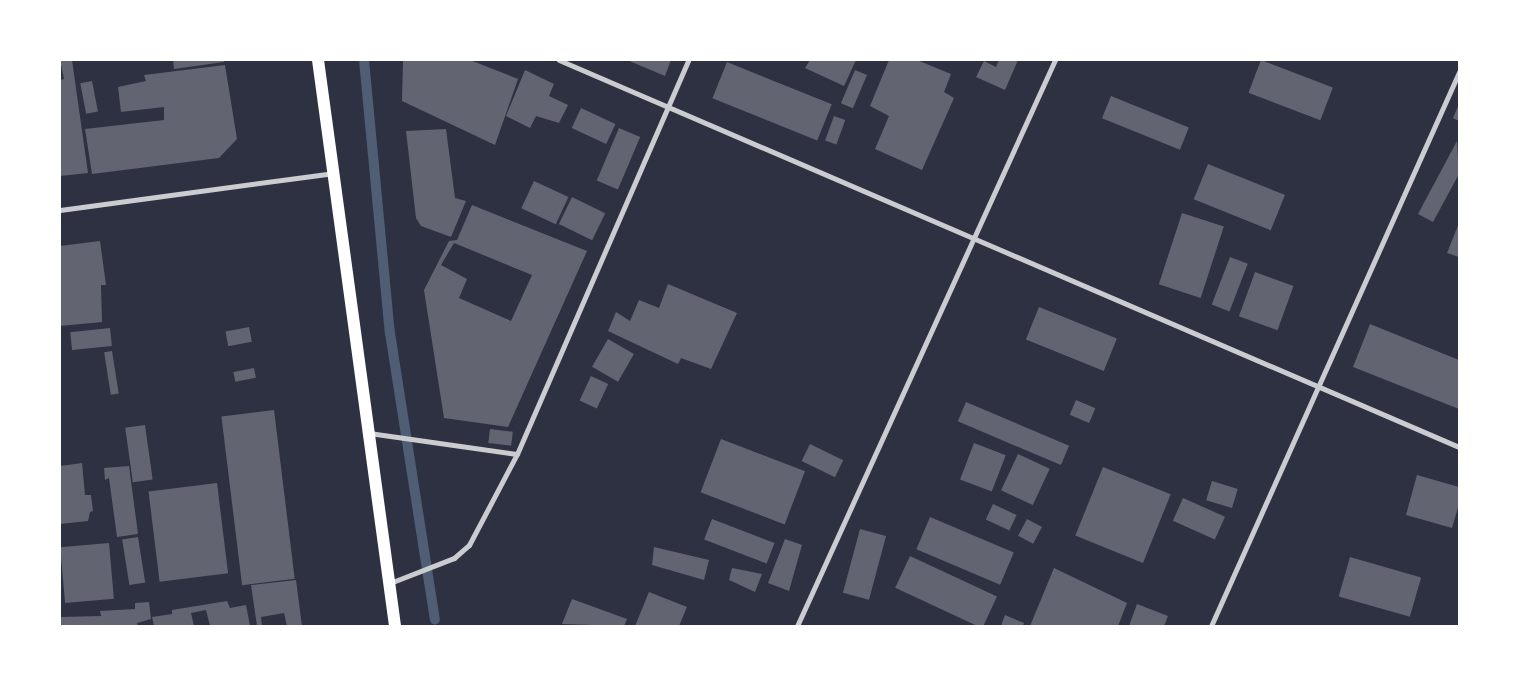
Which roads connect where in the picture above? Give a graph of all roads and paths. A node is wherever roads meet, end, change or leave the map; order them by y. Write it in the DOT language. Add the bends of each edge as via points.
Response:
graph roads {
  1 [pos="318,60"];
  2 [pos="560,60"];
  3 [pos="688,60"];
  4 [pos="1055,60"];
  5 [pos="1459,72"];
  6 [pos="668,106"];
  7 [pos="333,172"];
  8 [pos="60,210"];
  9 [pos="974,238"];
  10 [pos="1318,387"];
  11 [pos="369,433"];
  12 [pos="1459,447"];
  13 [pos="517,454"];
  14 [pos="389,583"];
  15 [pos="395,626"];
  16 [pos="797,626"];
  17 [pos="1212,626"];
  1 -- 7 [label="main road"];
  2 -- 6 [label="street"];
  3 -- 6 [label="street"];
  4 -- 9 [label="street"];
  5 -- 10 [label="street"];
  6 -- 9 [label="street"];
  6 -- 13 [label="street"];
  7 -- 8 [label="street"];
  7 -- 11 [label="main road"];
  9 -- 10 [label="street"];
  9 -- 16 [label="street"];
  10 -- 12 [label="street"];
  10 -- 17 [label="street"];
  11 -- 13 [label="street"];
  11 -- 14 [label="main road"];
  13 -- 14 [label="street" via="469,545 454,558"];
  14 -- 15 [label="main road"];
}
